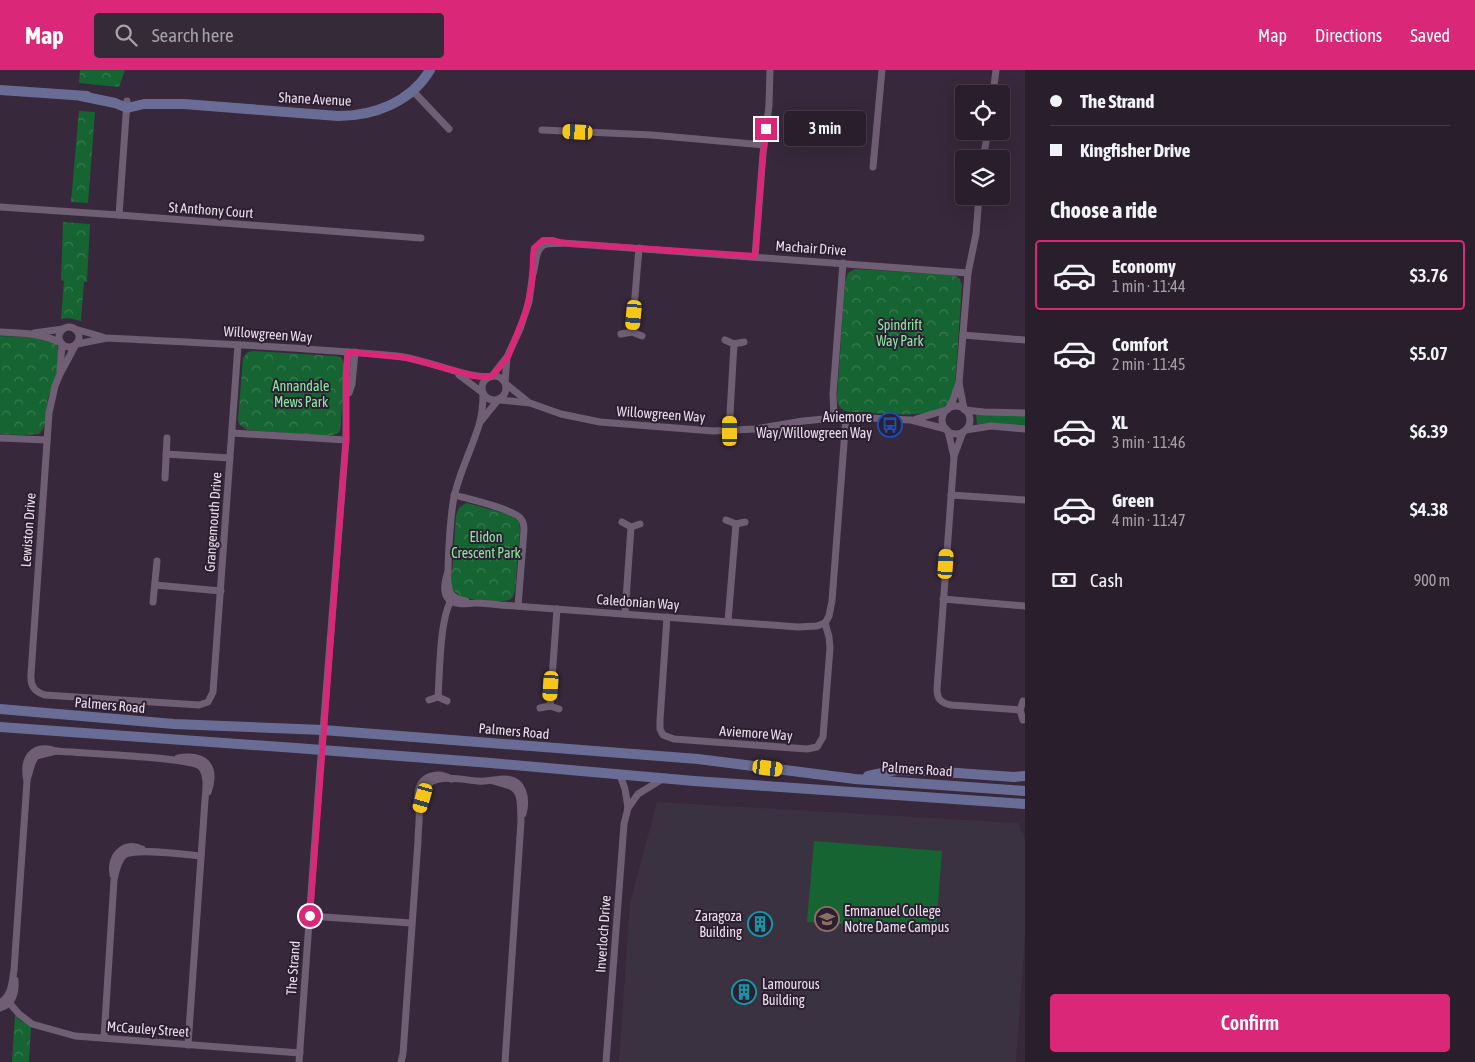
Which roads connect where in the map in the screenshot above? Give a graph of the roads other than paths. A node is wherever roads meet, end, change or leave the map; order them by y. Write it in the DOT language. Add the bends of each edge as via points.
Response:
graph roads {
  1 [pos="430,70"];
  2 [pos="770,70"];
  3 [pos="882,70"];
  4 [pos="996,70"];
  5 [pos="995,85"];
  6 [pos="0,90"];
  7 [pos="413,91"];
  8 [pos="127,105"];
  9 [pos="449,129"];
  10 [pos="542,130"];
  11 [pos="764,145"];
  12 [pos="873,167"];
  13 [pos="978,205"];
  14 [pos="0,208"];
  15 [pos="119,215"];
  16 [pos="421,238"];
  17 [pos="639,248"];
  18 [pos="755,256"];
  19 [pos="843,263"];
  20 [pos="968,273"];
  21 [pos="64,328"];
  22 [pos="74,329"];
  23 [pos="0,332"];
  24 [pos="632,332"];
  25 [pos="32,334"];
  26 [pos="621,334"];
  27 [pos="963,335"];
  28 [pos="642,336"];
  29 [pos="107,338"];
  30 [pos="725,340"];
  31 [pos="1025,340"];
  32 [pos="744,342"];
  33 [pos="61,344"];
  34 [pos="734,344"];
  35 [pos="76,345"];
  36 [pos="238,345"];
  37 [pos="352,352"];
  38 [pos="508,357"];
  39 [pos="454,371"];
  40 [pos="60,374"];
  41 [pos="491,376"];
  42 [pos="506,383"];
  43 [pos="959,383"];
  44 [pos="483,394"];
  45 [pos="499,400"];
  46 [pos="530,403"];
  47 [pos="965,409"];
  48 [pos="947,410"];
  49 [pos="1025,413"];
  50 [pos="846,416"];
  51 [pos="834,418"];
  52 [pos="911,420"];
  53 [pos="479,424"];
  54 [pos="1025,429"];
  55 [pos="947,430"];
  56 [pos="730,431"];
  57 [pos="964,431"];
  58 [pos="232,432"];
  59 [pos="0,438"];
  60 [pos="167,438"];
  61 [pos="47,440"];
  62 [pos="346,440"];
  63 [pos="166,454"];
  64 [pos="954,456"];
  65 [pos="230,458"];
  66 [pos="165,478"];
  67 [pos="454,495"];
  68 [pos="951,495"];
  69 [pos="1025,500"];
  70 [pos="726,520"];
  71 [pos="622,522"];
  72 [pos="746,522"];
  73 [pos="640,524"];
  74 [pos="736,524"];
  75 [pos="631,527"];
  76 [pos="157,561"];
  77 [pos="155,585"];
  78 [pos="221,591"];
  79 [pos="452,598"];
  80 [pos="943,599"];
  81 [pos="153,602"];
  82 [pos="518,606"];
  83 [pos="1025,606"];
  84 [pos="557,609"];
  85 [pos="624,614"];
  86 [pos="667,617"];
  87 [pos="728,622"];
  88 [pos="826,625"];
  89 [pos="438,697"];
  90 [pos="210,700"];
  91 [pos="429,700"];
  92 [pos="447,701"];
  93 [pos="1023,701"];
  94 [pos="550,706"];
  95 [pos="540,708"];
  96 [pos="0,709"];
  97 [pos="559,709"];
  98 [pos="1020,710"];
  99 [pos="1022,720"];
  100 [pos="0,727"];
  101 [pos="323,730"];
  102 [pos="322,750"];
  103 [pos="620,775"];
  104 [pos="1025,776"];
  105 [pos="664,778"];
  106 [pos="855,779"];
  107 [pos="1025,791"];
  108 [pos="1025,804"];
  109 [pos="628,808"];
  110 [pos="201,856"];
  111 [pos="310,916"];
  112 [pos="411,923"];
  113 [pos="5,1002"];
  114 [pos="0,1008"];
  115 [pos="104,1038"];
  116 [pos="188,1044"];
  117 [pos="300,1053"];
  118 [pos="403,1054"];
  119 [pos="299,1062"];
  120 [pos="401,1062"];
  121 [pos="405,1062"];
  122 [pos="505,1062"];
  123 [pos="606,1062"];
  1 -- 7 [label="main road, Shane Avenue"];
  2 -- 11 [label="street"];
  3 -- 12 [label="street"];
  4 -- 5 [label="street"];
  6 -- 8 [label="main road, Shane Avenue" via="110,96"];
  7 -- 8 [label="main road, Shane Avenue" via="389,106 355,116 150,99 138,99"];
  7 -- 9 [label="street"];
  8 -- 15 [label="street"];
  10 -- 11 [label="street"];
  11 -- 18 [label="street"];
  13 -- 20 [label="street"];
  14 -- 15 [label="street, St Anthony Court"];
  15 -- 16 [label="street, St Anthony Court"];
  17 -- 18 [label="street, Machair Drive"];
  17 -- 24 [label="street"];
  17 -- 38 [label="street, Machair Drive" via="543,240 534,248 526,311"];
  18 -- 19 [label="street, Machair Drive"];
  19 -- 20 [label="street, Machair Drive"];
  19 -- 51 [label="street"];
  20 -- 27 [label="street"];
  21 -- 22 [label="street"];
  21 -- 25 [label="street"];
  21 -- 33 [label="street" via="59,335"];
  22 -- 29 [label="street, Willowgreen Way"];
  22 -- 35 [label="street" via="79,337"];
  23 -- 25 [label="street"];
  24 -- 26 [label="street"];
  24 -- 28 [label="street"];
  25 -- 33 [label="street"];
  27 -- 31 [label="street"];
  27 -- 43 [label="street"];
  29 -- 35 [label="street, Willowgreen Way"];
  29 -- 36 [label="street, Willowgreen Way"];
  30 -- 34 [label="street"];
  32 -- 34 [label="street"];
  33 -- 35 [label="street" via="69,348"];
  33 -- 40 [label="street, Lewiston Drive"];
  34 -- 56 [label="street"];
  35 -- 40 [label="street, Lewiston Drive"];
  36 -- 37 [label="street, Willowgreen Way"];
  36 -- 58 [label="street, Grangemouth Drive"];
  37 -- 39 [label="street, Willowgreen Way" via="408,358"];
  37 -- 62 [label="street, The Strand"];
  38 -- 41 [label="street, Machair Drive"];
  38 -- 42 [label="street, Machair Drive"];
  39 -- 41 [label="street, Willowgreen Way"];
  39 -- 44 [label="street, Willowgreen Way"];
  40 -- 61 [label="street, Lewiston Drive" via="51,404"];
  41 -- 42 [label="street" via="500,377"];
  41 -- 44 [label="street" via="483,384"];
  42 -- 45 [label="street" via="506,394"];
  42 -- 46 [label="street, Willowgreen Way"];
  43 -- 47 [label="street"];
  43 -- 48 [label="street"];
  44 -- 45 [label="street" via="488,399"];
  44 -- 53 [label="street"];
  45 -- 46 [label="street, Willowgreen Way"];
  45 -- 53 [label="street"];
  46 -- 56 [label="street, Willowgreen Way" via="600,422"];
  47 -- 48 [label="street" via="954,406"];
  47 -- 49 [label="street"];
  47 -- 57 [label="street" via="970,421"];
  48 -- 52 [label="street, Willowgreen Way"];
  48 -- 55 [label="street" via="943,424"];
  50 -- 51 [label="street, Willowgreen Way"];
  50 -- 52 [label="street, Willowgreen Way"];
  50 -- 88 [label="street, Aviemore Way" via="832,601"];
  51 -- 56 [label="street, Willowgreen Way"];
  52 -- 55 [label="street, Willowgreen Way"];
  53 -- 67 [label="street"];
  54 -- 57 [label="street" via="991,426"];
  55 -- 57 [label="street" via="954,433"];
  55 -- 64 [label="street"];
  57 -- 64 [label="street"];
  58 -- 62 [label="street"];
  58 -- 65 [label="street, Grangemouth Drive"];
  59 -- 61 [label="street"];
  60 -- 63 [label="street"];
  61 -- 90 [label="street, Lewiston Drive" via="31,674 34,689 45,694 194,705"];
  62 -- 101 [label="street, The Strand"];
  63 -- 65 [label="street"];
  63 -- 66 [label="street"];
  64 -- 68 [label="street"];
  65 -- 78 [label="street, Grangemouth Drive"];
  67 -- 79 [label="street" via="445,589 445,594"];
  67 -- 82 [label="street" via="508,511 522,519 524,530"];
  68 -- 69 [label="street"];
  68 -- 80 [label="street"];
  70 -- 74 [label="street"];
  71 -- 75 [label="street"];
  72 -- 74 [label="street"];
  73 -- 75 [label="street"];
  74 -- 87 [label="street"];
  75 -- 85 [label="street"];
  76 -- 77 [label="street"];
  77 -- 78 [label="street"];
  77 -- 81 [label="street"];
  78 -- 90 [label="street, Grangemouth Drive"];
  79 -- 82 [label="street, Caledonian Way" via="454,603 460,604"];
  79 -- 89 [label="street" via="444,621"];
  80 -- 83 [label="street"];
  80 -- 98 [label="street" via="937,688 941,701 952,705"];
  82 -- 84 [label="street, Caledonian Way"];
  84 -- 85 [label="street, Caledonian Way"];
  84 -- 94 [label="street"];
  85 -- 86 [label="street, Caledonian Way"];
  86 -- 87 [label="street, Caledonian Way"];
  86 -- 88 [label="street, Aviemore Way" via="660,720 663,735 674,739 811,749 822,740 830,648"];
  87 -- 88 [label="street, Caledonian Way" via="815,630"];
  89 -- 91 [label="street"];
  89 -- 92 [label="street"];
  93 -- 98 [label="street"];
  94 -- 95 [label="street"];
  94 -- 97 [label="street"];
  96 -- 101 [label="main road, Palmers Road" via="174,724"];
  98 -- 99 [label="street"];
  100 -- 102 [label="main road, Palmers Road"];
  101 -- 102 [label="street, The Strand"];
  101 -- 106 [label="main road, Palmers Road" via="698,759"];
  102 -- 103 [label="main road, Palmers Road"];
  102 -- 111 [label="street, The Strand"];
  103 -- 105 [label="main road, Palmers Road"];
  103 -- 109 [label="street, Inverloch Drive"];
  104 -- 106 [label="main road" via="896,770"];
  105 -- 108 [label="main road, Palmers Road"];
  105 -- 109 [label="street" via="638,794"];
  106 -- 107 [label="main road, Palmers Road"];
  109 -- 123 [label="street, Inverloch Drive" via="624,824"];
  110 -- 113 [label="street" via="205,800 212,778 204,761 193,756 170,759 56,751 36,756 26,781 15,992"];
  110 -- 115 [label="street" via="128,847 117,854 112,864 114,881"];
  110 -- 116 [label="street"];
  111 -- 112 [label="street"];
  111 -- 117 [label="street, The Strand"];
  112 -- 118 [label="street"];
  112 -- 122 [label="street" via="419,809 426,787 433,781 451,779 493,781 516,790 521,821"];
  113 -- 114 [label="street"];
  113 -- 115 [label="street, McCauley Street" via="38,1026 75,1036"];
  115 -- 116 [label="street, McCauley Street"];
  116 -- 117 [label="street, McCauley Street"];
  117 -- 119 [label="street, The Strand"];
  118 -- 120 [label="street"];
  118 -- 121 [label="street"];
}
